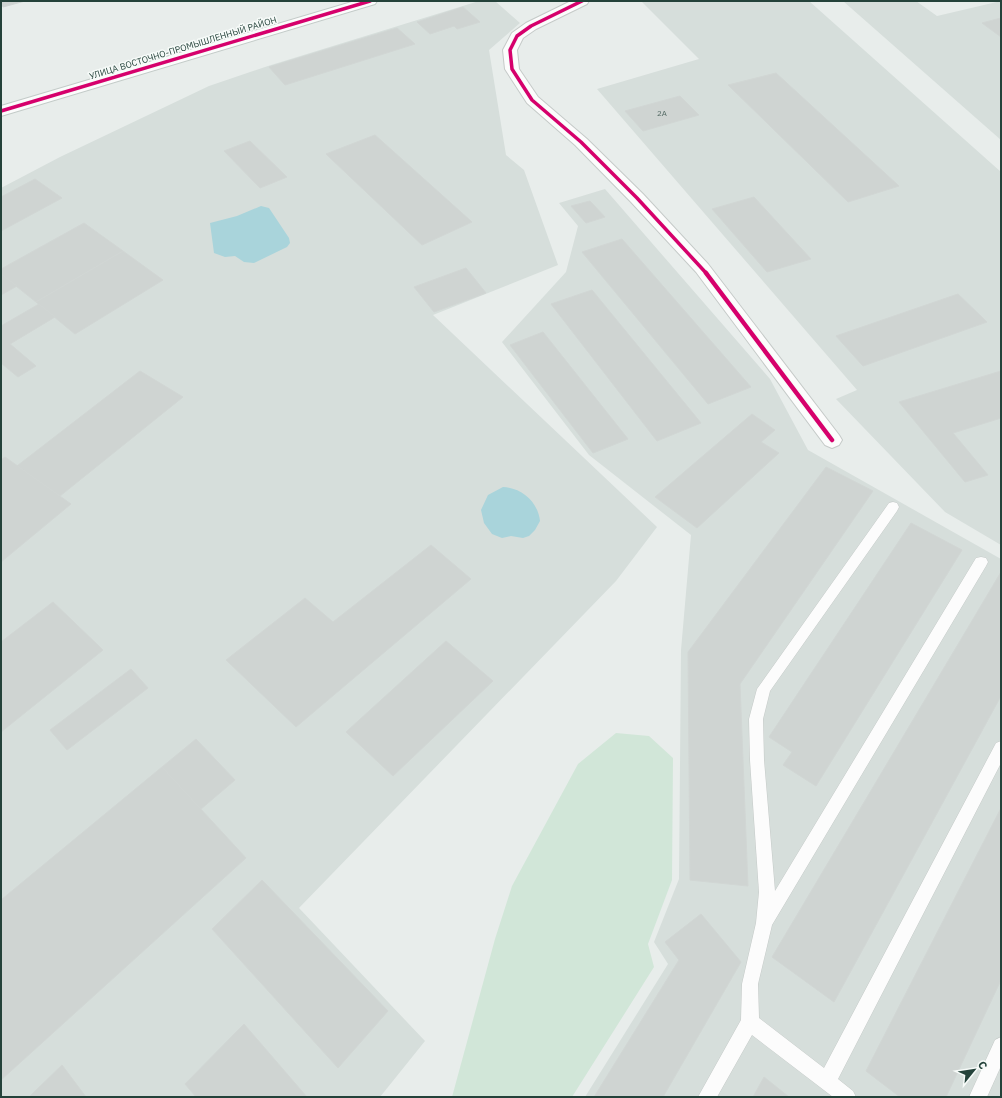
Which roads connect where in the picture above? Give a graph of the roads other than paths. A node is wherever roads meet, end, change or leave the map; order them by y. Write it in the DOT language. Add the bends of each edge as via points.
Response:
graph roads {
  1 [pos="370,1"];
  2 [pos="582,1"];
  3 [pos="1,111"];
  4 [pos="832,440"];
  5 [pos="893,506"];
  6 [pos="981,562"];
  7 [pos="1001,748"];
  8 [pos="764,923"];
  9 [pos="750,1022"];
  10 [pos="1001,1046"];
  11 [pos="827,1081"];
  12 [pos="707,1097"];
  13 [pos="847,1097"];
  14 [pos="978,1097"];
  1 -- 3 [label="street, УЛИЦА ВОСТОЧНО-ПРОМЫШЛЕННЫЙ РАЙОН"];
  2 -- 4 [label="street" via="531,26 517,36 510,50 512,69 532,100 581,142 702,268"];
  5 -- 8 [label="lane" via="764,689 756,719 767,892"];
  6 -- 8 [label="lane"];
  7 -- 11 [label="lane"];
  8 -- 9 [label="lane" via="750,984"];
  9 -- 11 [label="lane"];
  9 -- 12 [label="lane"];
  10 -- 14 [label="lane"];
  11 -- 13 [label="lane"];
}
